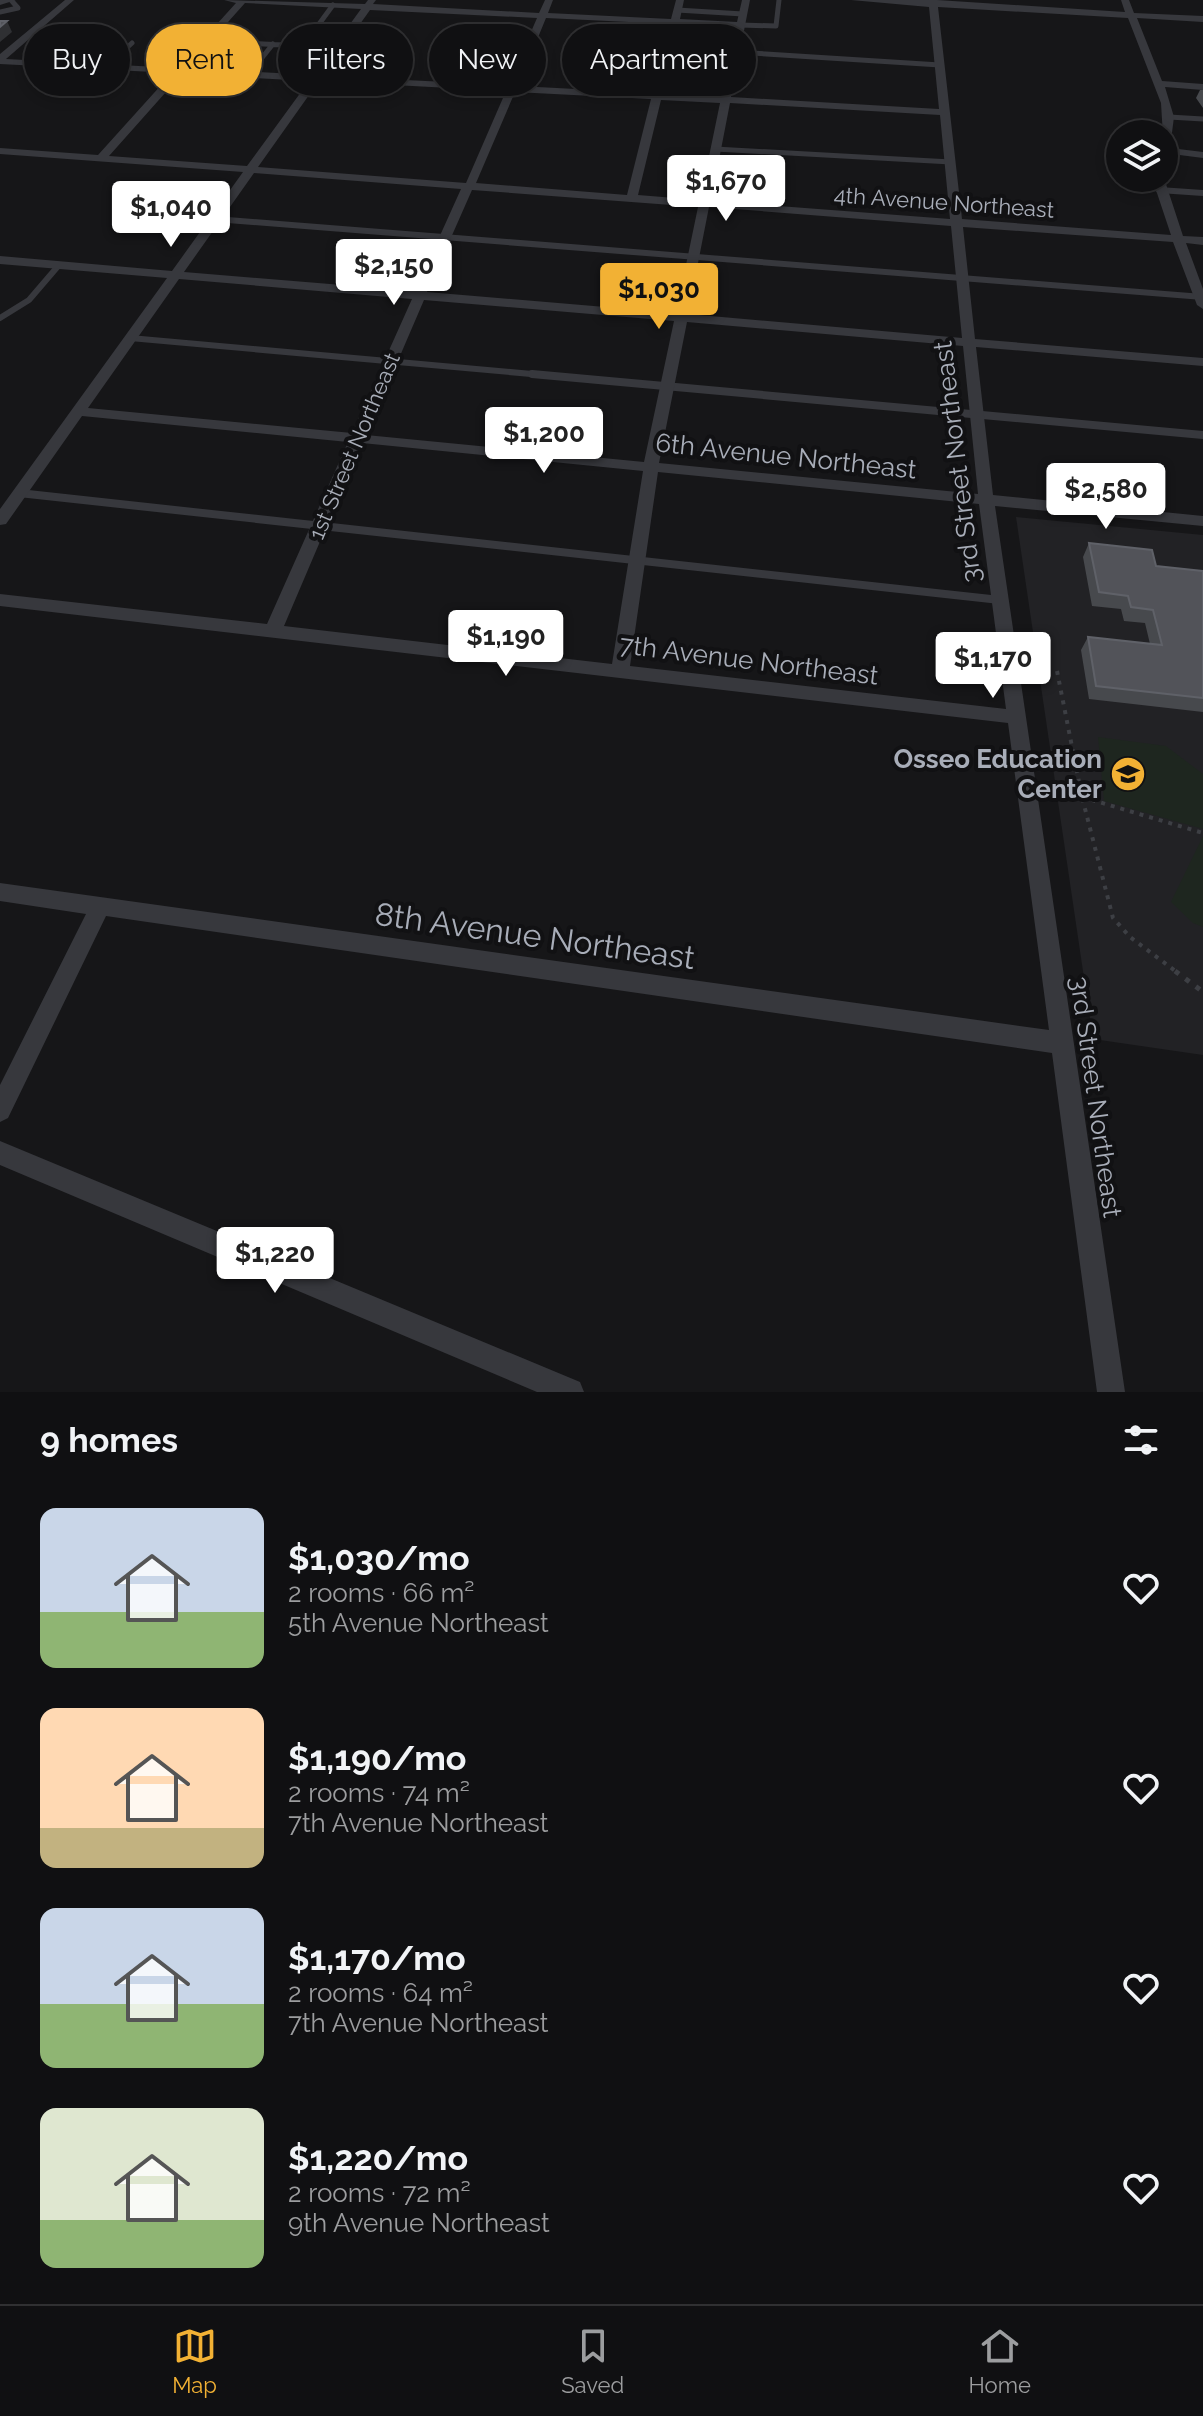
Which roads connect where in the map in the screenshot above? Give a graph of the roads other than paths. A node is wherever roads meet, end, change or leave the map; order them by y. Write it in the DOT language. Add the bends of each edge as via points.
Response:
graph roads {
  1 [pos="11,0"];
  2 [pos="70,0"];
  3 [pos="228,0"];
  4 [pos="242,0"];
  5 [pos="549,0"];
  6 [pos="779,0"];
  7 [pos="855,0"];
  8 [pos="1125,0"];
  9 [pos="0,2"];
  10 [pos="933,2"];
  11 [pos="370,3"];
  12 [pos="996,4"];
  13 [pos="333,5"];
  14 [pos="677,10"];
  15 [pos="0,12"];
  16 [pos="743,13"];
  17 [pos="543,15"];
  18 [pos="1131,15"];
  19 [pos="1203,19"];
  20 [pos="221,24"];
  21 [pos="319,24"];
  22 [pos="355,24"];
  23 [pos="539,24"];
  24 [pos="262,44"];
  25 [pos="273,44"];
  26 [pos="278,44"];
  27 [pos="756,53"];
  28 [pos="262,58"];
  29 [pos="0,60"];
  30 [pos="24,62"];
  31 [pos="940,65"];
  32 [pos="1158,84"];
  33 [pos="1203,87"];
  34 [pos="157,96"];
  35 [pos="303,96"];
  36 [pos="510,96"];
  37 [pos="656,96"];
  38 [pos="726,96"];
  39 [pos="725,100"];
  40 [pos="946,112"];
  41 [pos="1169,117"];
  42 [pos="1203,119"];
  43 [pos="1169,120"];
  44 [pos="715,149"];
  45 [pos="0,151"];
  46 [pos="1178,152"];
  47 [pos="1203,155"];
  48 [pos="100,159"];
  49 [pos="951,162"];
  50 [pos="251,170"];
  51 [pos="469,186"];
  52 [pos="1178,188"];
  53 [pos="1161,192"];
  54 [pos="1203,193"];
  55 [pos="632,199"];
  56 [pos="704,203"];
  57 [pos="215,219"];
  58 [pos="956,223"];
  59 [pos="445,236"];
  60 [pos="1178,240"];
  61 [pos="1203,241"];
  62 [pos="693,257"];
  63 [pos="0,260"];
  64 [pos="59,265"];
  65 [pos="175,275"];
  66 [pos="962,277"];
  67 [pos="419,295"];
  68 [pos="1202,300"];
  69 [pos="681,317"];
  70 [pos="0,318"];
  71 [pos="130,338"];
  72 [pos="969,342"];
  73 [pos="390,361"];
  74 [pos="1203,362"];
  75 [pos="667,387"];
  76 [pos="78,411"];
  77 [pos="977,413"];
  78 [pos="1203,435"];
  79 [pos="357,438"];
  80 [pos="651,466"];
  81 [pos="19,493"];
  82 [pos="986,500"];
  83 [pos="0,520"];
  84 [pos="1203,521"];
  85 [pos="320,527"];
  86 [pos="637,561"];
  87 [pos="0,600"];
  88 [pos="1000,600"];
  89 [pos="274,629"];
  90 [pos="620,671"];
  91 [pos="1016,717"];
  92 [pos="0,892"];
  93 [pos="100,906"];
  94 [pos="1062,1043"];
  95 [pos="0,1110"];
  96 [pos="0,1153"];
  97 [pos="570,1392"];
  98 [pos="1111,1392"];
  1 -- 9 [label="street"];
  1 -- 15 [label="lane" via="18,8"];
  2 -- 29 [label="street"];
  3 -- 4 [label="street"];
  4 -- 13 [label="street"];
  4 -- 20 [label="street"];
  5 -- 17 [label="street, 1st Street Northeast"];
  6 -- 16 [label="lane" via="776,26"];
  7 -- 10 [label="street"];
  8 -- 18 [label="street"];
  10 -- 12 [label="street"];
  10 -- 31 [label="street, 3rd Street Northeast"];
  11 -- 13 [label="street"];
  11 -- 17 [label="street"];
  11 -- 22 [label="street"];
  12 -- 18 [label="street"];
  13 -- 21 [label="lane"];
  14 -- 16 [label="street"];
  14 -- 17 [label="street"];
  17 -- 23 [label="street, 1st Street Northeast"];
  18 -- 19 [label="street"];
  18 -- 32 [label="street"];
  24 -- 25 [label="lane"];
  25 -- 26 [label="lane"];
  25 -- 28 [label="lane"];
  27 -- 31 [label="lane"];
  29 -- 30 [label="street"];
  31 -- 40 [label="street, 3rd Street Northeast"];
  32 -- 33 [label="street"];
  32 -- 41 [label="street"];
  34 -- 48 [label="street"];
  35 -- 50 [label="street"];
  36 -- 51 [label="street, 1st Street Northeast"];
  37 -- 39 [label="street"];
  37 -- 55 [label="street"];
  38 -- 39 [label="street"];
  39 -- 40 [label="street"];
  39 -- 44 [label="street"];
  40 -- 49 [label="street, 3rd Street Northeast"];
  41 -- 42 [label="lane"];
  41 -- 43 [label="street"];
  44 -- 49 [label="lane"];
  44 -- 56 [label="street"];
  45 -- 48 [label="street, 4th Avenue Northeast"];
  46 -- 47 [label="street"];
  48 -- 50 [label="street, 4th Avenue Northeast"];
  49 -- 58 [label="street, 3rd Street Northeast"];
  50 -- 51 [label="street, 4th Avenue Northeast"];
  50 -- 57 [label="street"];
  51 -- 55 [label="street, 4th Avenue Northeast"];
  51 -- 59 [label="street, 1st Street Northeast"];
  52 -- 54 [label="lane"];
  53 -- 60 [label="street"];
  55 -- 56 [label="street, 4th Avenue Northeast"];
  56 -- 58 [label="street, 4th Avenue Northeast"];
  56 -- 62 [label="street"];
  57 -- 59 [label="lane"];
  57 -- 65 [label="street"];
  58 -- 60 [label="street, 4th Avenue Northeast"];
  58 -- 66 [label="street, 3rd Street Northeast"];
  59 -- 62 [label="lane"];
  59 -- 67 [label="street, 1st Street Northeast"];
  60 -- 61 [label="street, 4th Avenue Northeast"];
  60 -- 68 [label="street"];
  62 -- 66 [label="lane"];
  62 -- 69 [label="street"];
  63 -- 64 [label="street"];
  64 -- 65 [label="street"];
  64 -- 70 [label="lane" via="29,300"];
  65 -- 67 [label="street"];
  65 -- 71 [label="street"];
  66 -- 68 [label="lane"];
  66 -- 72 [label="street, 3rd Street Northeast"];
  67 -- 69 [label="street"];
  67 -- 73 [label="street, 1st Street Northeast"];
  69 -- 72 [label="street"];
  69 -- 75 [label="street"];
  71 -- 73 [label="lane"];
  71 -- 76 [label="street"];
  72 -- 74 [label="street"];
  72 -- 77 [label="street, 3rd Street Northeast"];
  73 -- 75 [label="lane"];
  73 -- 79 [label="street, 1st Street Northeast"];
  75 -- 77 [label="lane"];
  75 -- 80 [label="street"];
  76 -- 79 [label="street, 6th Avenue Northeast"];
  76 -- 81 [label="street"];
  77 -- 78 [label="lane"];
  77 -- 82 [label="street, 3rd Street Northeast"];
  79 -- 80 [label="street, 6th Avenue Northeast"];
  79 -- 85 [label="street, 1st Street Northeast"];
  80 -- 82 [label="street, 6th Avenue Northeast"];
  80 -- 86 [label="street"];
  81 -- 83 [label="street"];
  81 -- 85 [label="lane"];
  82 -- 84 [label="street, 6th Avenue Northeast"];
  82 -- 88 [label="street, 3rd Street Northeast"];
  85 -- 86 [label="lane"];
  85 -- 89 [label="street, 1st Street Northeast"];
  86 -- 88 [label="lane"];
  86 -- 90 [label="street"];
  87 -- 89 [label="street, 7th Avenue Northeast"];
  88 -- 91 [label="street, 3rd Street Northeast"];
  89 -- 90 [label="street, 7th Avenue Northeast"];
  90 -- 91 [label="street, 7th Avenue Northeast"];
  91 -- 94 [label="street, 3rd Street Northeast"];
  92 -- 93 [label="street, 8th Avenue Northeast"];
  93 -- 94 [label="street, 8th Avenue Northeast"];
  93 -- 95 [label="street"];
  94 -- 98 [label="street, 3rd Street Northeast"];
  96 -- 97 [label="street"];
}
